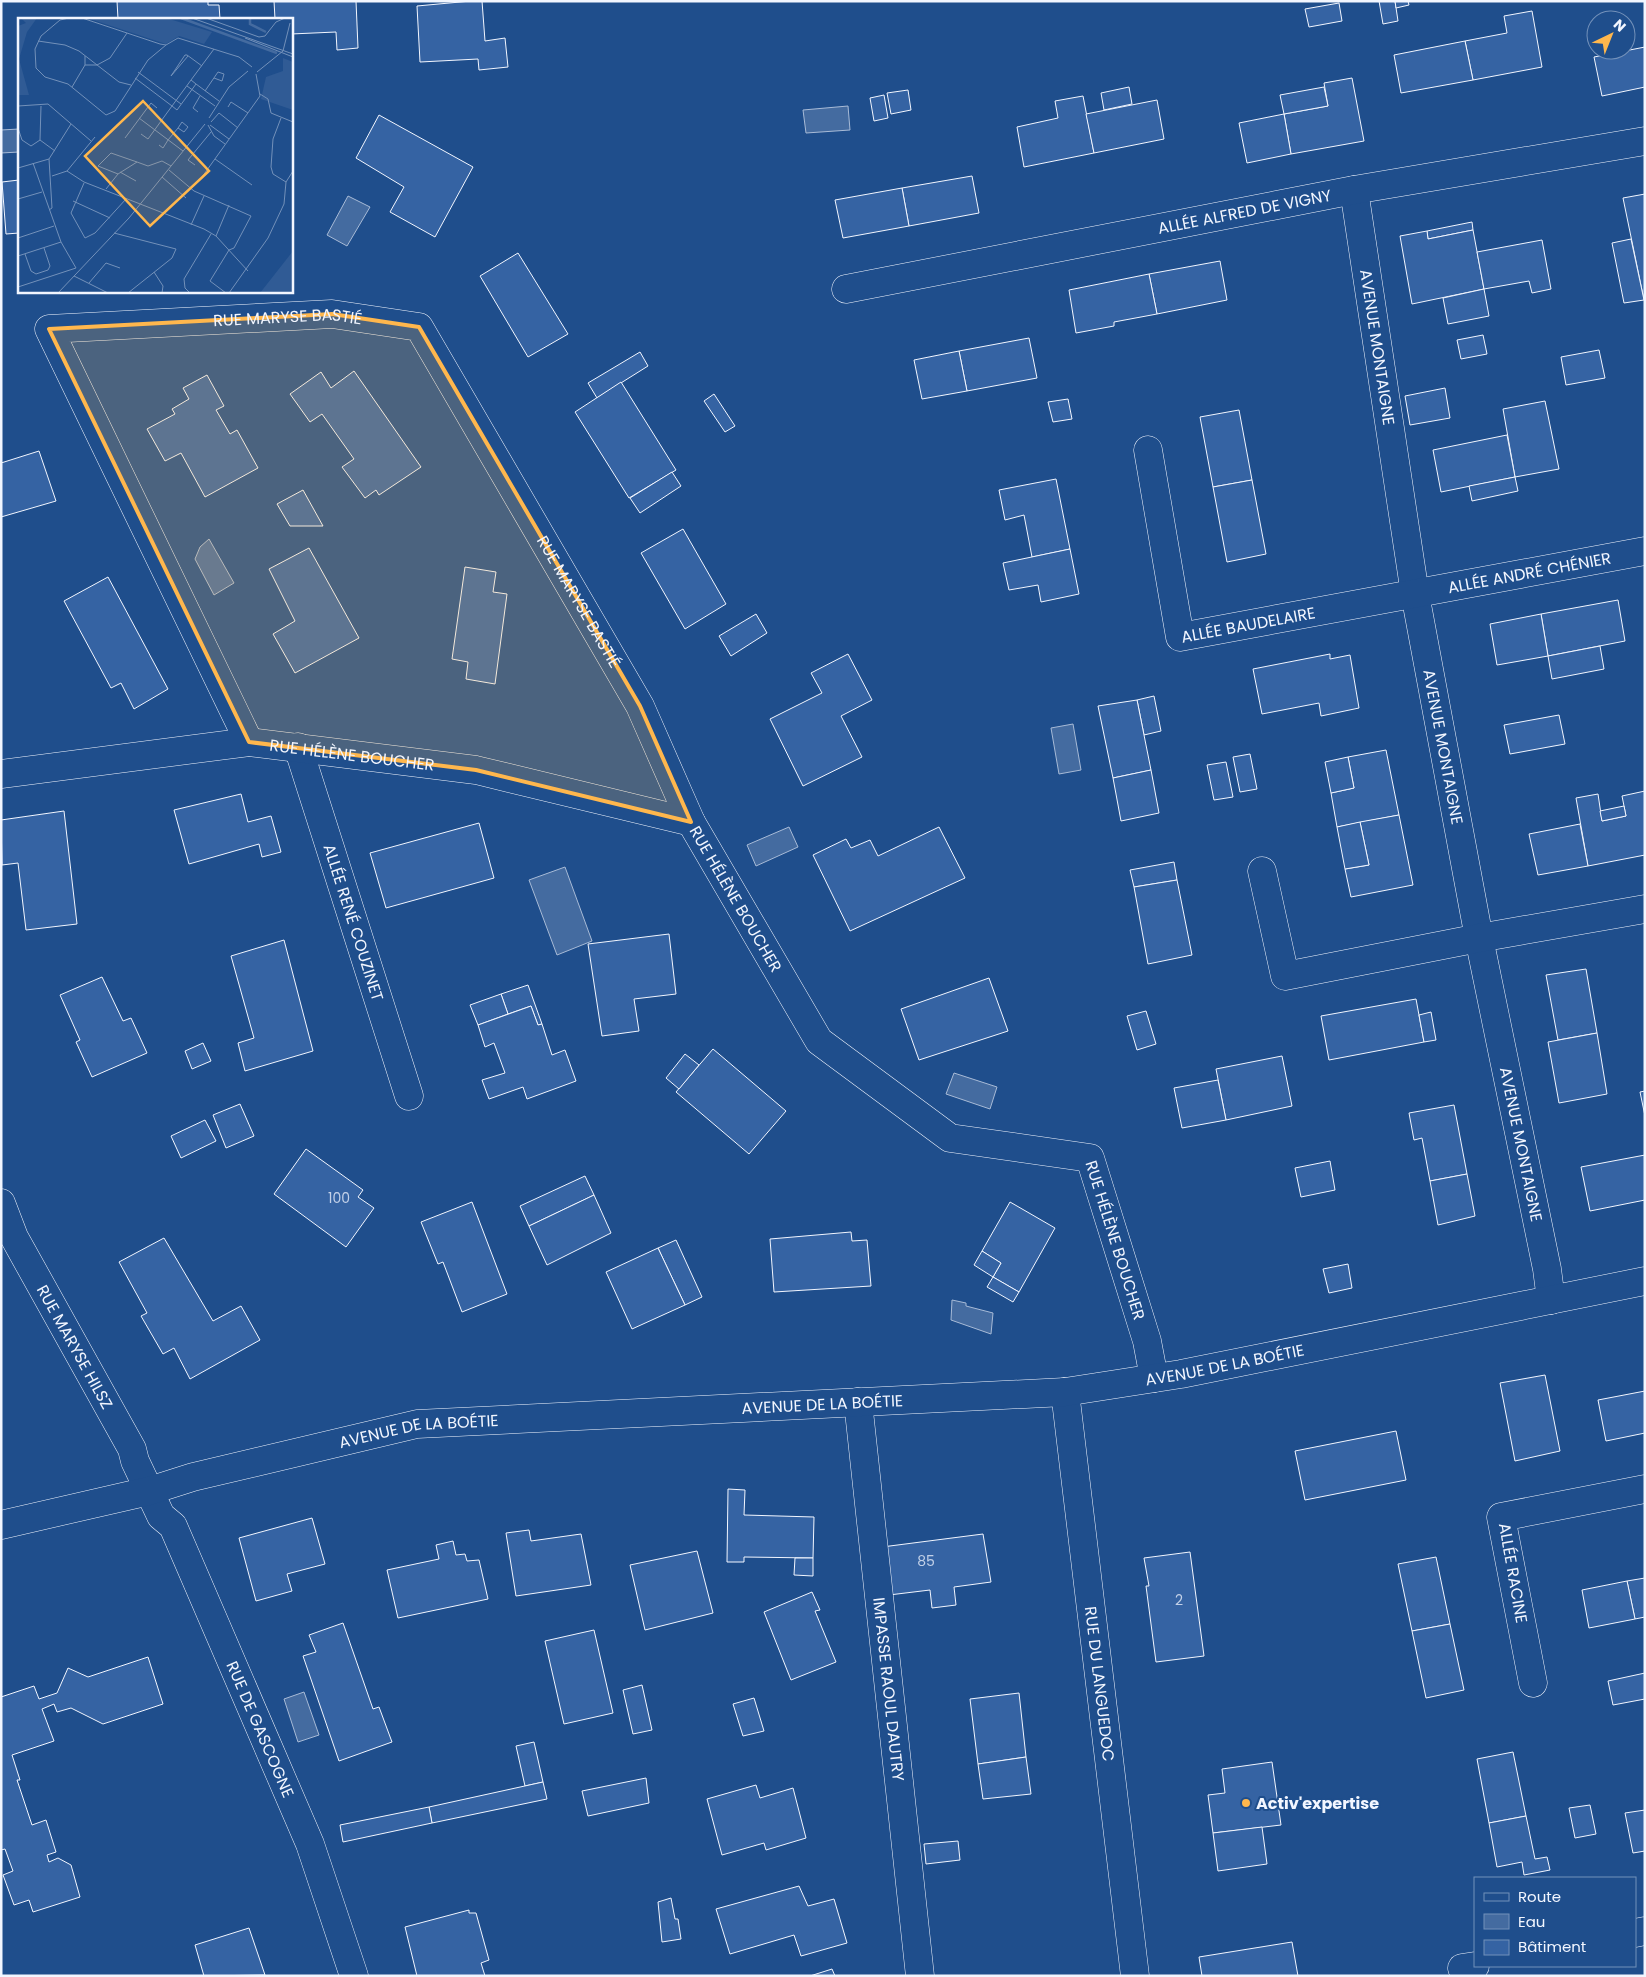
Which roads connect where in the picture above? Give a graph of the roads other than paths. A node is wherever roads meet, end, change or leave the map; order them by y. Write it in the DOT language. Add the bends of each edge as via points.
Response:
graph roads {
  1 [pos="1645,141"];
  2 [pos="1354,190"];
  3 [pos="846,288"];
  4 [pos="1148,450"];
  5 [pos="1645,551"];
  6 [pos="1415,594"];
  7 [pos="249,742"];
  8 [pos="298,748"];
  9 [pos="1,774"];
  10 [pos="691,822"];
  11 [pos="1262,871"];
  12 [pos="1645,909"];
  13 [pos="1479,938"];
  14 [pos="409,1096"];
  15 [pos="1,1203"];
  16 [pos="8,1237"];
  17 [pos="1645,1281"];
  18 [pos="1551,1300"];
  19 [pos="1154,1378"];
  20 [pos="1064,1392"];
  21 [pos="858,1402"];
  22 [pos="1645,1489"];
  23 [pos="149,1490"];
  24 [pos="1,1526"];
  25 [pos="1533,1683"];
  26 [pos="354,1976"];
  27 [pos="920,1976"];
  28 [pos="1135,1976"];
  1 -- 2 [label="street, ALLÉE ALFRED DE VIGNY"];
  2 -- 3 [label="street, ALLÉE ALFRED DE VIGNY"];
  2 -- 6 [label="street, AVENUE MONTAIGNE"];
  4 -- 6 [label="street, ALLÉE BAUDELAIRE" via="1180,637"];
  5 -- 6 [label="street, ALLÉE ANDRÉ CHÉNIER"];
  6 -- 13 [label="street, AVENUE MONTAIGNE"];
  7 -- 8 [label="street, RUE HÉLÈNE BOUCHER"];
  7 -- 9 [label="street, RUE HÉLÈNE BOUCHER"];
  7 -- 10 [label="street, RUE MARYSE BASTIÉ" via="49,329 332,314 419,327 640,706"];
  8 -- 10 [label="street, RUE HÉLÈNE BOUCHER" via="476,770"];
  8 -- 14 [label="street, ALLÉE RENÉ COUZINET"];
  10 -- 19 [label="street, RUE HÉLÈNE BOUCHER" via="819,1041 950,1138 1090,1158 1147,1341"];
  11 -- 13 [label="street" via="1285,976"];
  12 -- 13 [label="street"];
  13 -- 18 [label="street, AVENUE MONTAIGNE"];
  15 -- 16 [label="street, RUE MARYSE HILSZ"];
  16 -- 23 [label="street, RUE MARYSE HILSZ" via="132,1449"];
  17 -- 18 [label="street, AVENUE DE LA BOÉTIE"];
  18 -- 19 [label="street, AVENUE DE LA BOÉTIE"];
  19 -- 20 [label="street, AVENUE DE LA BOÉTIE"];
  20 -- 21 [label="street, AVENUE DE LA BOÉTIE"];
  20 -- 28 [label="street, RUE DU LANGUEDOC"];
  21 -- 23 [label="street, AVENUE DE LA BOÉTIE" via="417,1424"];
  21 -- 27 [label="street, IMPASSE RAOUL DAUTRY"];
  22 -- 25 [label="street, ALLÉE RACINE" via="1501,1517"];
  23 -- 24 [label="street, AVENUE DE LA BOÉTIE"];
  23 -- 26 [label="street, RUE DE GASCOGNE" via="161,1516 173,1526 310,1844"];
}
